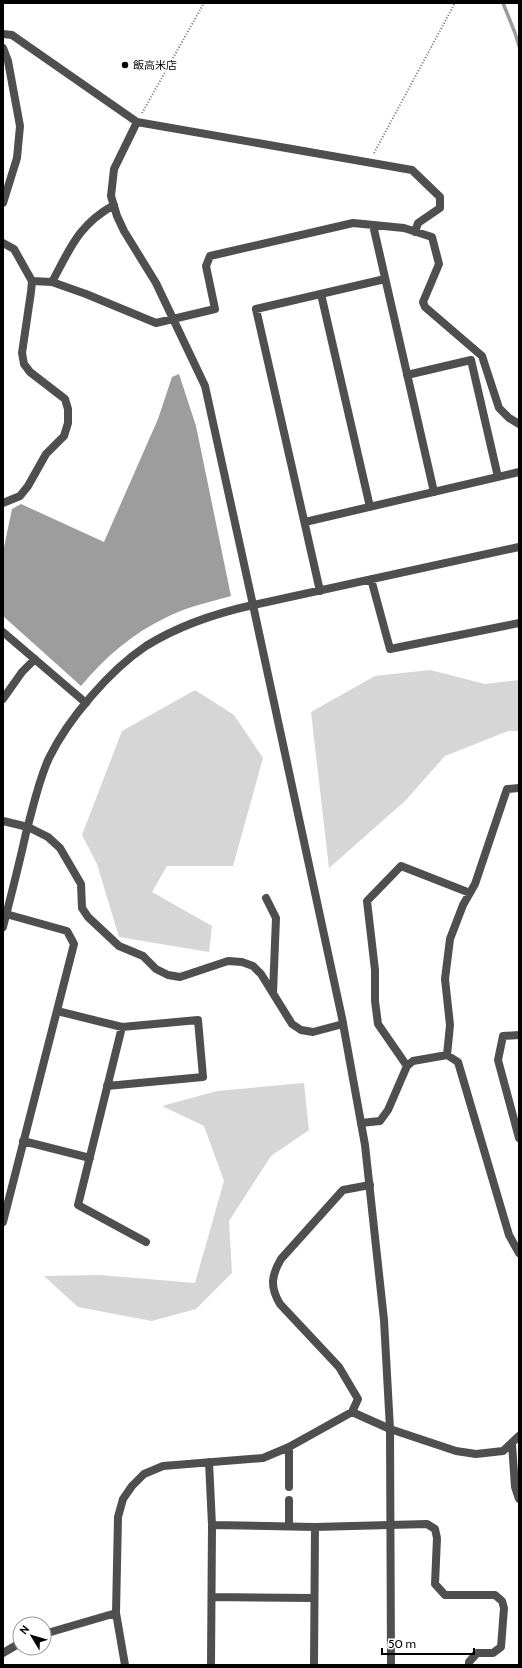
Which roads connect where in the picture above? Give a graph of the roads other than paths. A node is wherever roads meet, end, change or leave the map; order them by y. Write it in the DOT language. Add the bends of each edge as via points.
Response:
graph roads {
  1 [pos="3,34"];
  2 [pos="3,48"];
  3 [pos="137,122"];
  4 [pos="3,203"];
  5 [pos="114,205"];
  6 [pos="373,225"];
  7 [pos="415,232"];
  8 [pos="3,243"];
  9 [pos="385,279"];
  10 [pos="32,281"];
  11 [pos="52,282"];
  12 [pos="321,294"];
  13 [pos="174,319"];
  14 [pos="407,374"];
  15 [pos="519,424"];
  16 [pos="519,472"];
  17 [pos="498,478"];
  18 [pos="434,492"];
  19 [pos="3,503"];
  20 [pos="370,507"];
  21 [pos="305,522"];
  22 [pos="519,547"];
  23 [pos="371,579"];
  24 [pos="320,591"];
  25 [pos="254,605"];
  26 [pos="519,622"];
  27 [pos="3,632"];
  28 [pos="35,659"];
  29 [pos="3,699"];
  30 [pos="86,703"];
  31 [pos="519,788"];
  32 [pos="3,821"];
  33 [pos="28,827"];
  34 [pos="470,893"];
  35 [pos="266,898"];
  36 [pos="6,914"];
  37 [pos="3,927"];
  38 [pos="272,992"];
  39 [pos="57,1011"];
  40 [pos="344,1024"];
  41 [pos="122,1027"];
  42 [pos="519,1035"];
  43 [pos="447,1055"];
  44 [pos="407,1066"];
  45 [pos="107,1086"];
  46 [pos="361,1123"];
  47 [pos="519,1138"];
  48 [pos="24,1142"];
  49 [pos="90,1158"];
  50 [pos="370,1185"];
  51 [pos="3,1222"];
  52 [pos="509,1235"];
  53 [pos="519,1235"];
  54 [pos="146,1242"];
  55 [pos="519,1253"];
  56 [pos="352,1412"];
  57 [pos="390,1429"];
  58 [pos="519,1436"];
  59 [pos="512,1444"];
  60 [pos="288,1447"];
  61 [pos="209,1462"];
  62 [pos="289,1487"];
  63 [pos="519,1499"];
  64 [pos="289,1500"];
  65 [pos="212,1525"];
  66 [pos="390,1525"];
  67 [pos="289,1526"];
  68 [pos="315,1527"];
  69 [pos="212,1597"];
  70 [pos="314,1598"];
  71 [pos="116,1613"];
  72 [pos="52,1632"];
  73 [pos="12,1648"];
  74 [pos="3,1653"];
  75 [pos="125,1665"];
  76 [pos="211,1665"];
  77 [pos="314,1665"];
  78 [pos="391,1665"];
  79 [pos="468,1665"];
  1 -- 3 [label="street" via="12,35"];
  2 -- 4 [label="street" via="20,126 17,158"];
  3 -- 5 [label="street" via="114,169 111,196"];
  3 -- 7 [label="street" via="412,170 440,197 440,208 418,223"];
  5 -- 11 [label="street" via="102,212 77,236"];
  5 -- 13 [label="street" via="124,231 156,283"];
  6 -- 7 [label="street" via="404,228"];
  6 -- 9 [label="street"];
  6 -- 13 [label="street" via="352,223 210,256 206,266 216,309"];
  7 -- 15 [label="street" via="432,237 439,264 423,302 425,307 482,356 499,408"];
  8 -- 10 [label="street" via="14,249"];
  9 -- 12 [label="street"];
  9 -- 14 [label="street"];
  10 -- 11 [label="street"];
  10 -- 19 [label="street" via="22,353 24,364 30,372 65,399 68,423 64,436 46,454 20,496"];
  11 -- 13 [label="street" via="156,324"];
  12 -- 20 [label="street"];
  12 -- 21 [label="street" via="256,309"];
  13 -- 25 [label="street" via="205,386"];
  14 -- 17 [label="street" via="471,360"];
  14 -- 18 [label="street"];
  16 -- 17 [label="street"];
  17 -- 18 [label="street"];
  18 -- 20 [label="street"];
  20 -- 21 [label="street"];
  21 -- 24 [label="street"];
  22 -- 23 [label="street"];
  23 -- 24 [label="street"];
  23 -- 26 [label="street" via="390,649"];
  24 -- 25 [label="street"];
  25 -- 30 [label="street" via="227,610 146,646 122,665"];
  25 -- 40 [label="street"];
  27 -- 28 [label="street"];
  28 -- 29 [label="street" via="22,672"];
  28 -- 30 [label="street"];
  30 -- 33 [label="street" via="50,757 39,784"];
  31 -- 34 [label="street" via="507,789"];
  32 -- 33 [label="street"];
  33 -- 36 [label="street"];
  33 -- 38 [label="street" via="48,837 60,848 81,884 82,908 119,946 143,956 156,969 180,977 228,961 242,962 253,966 261,974"];
  34 -- 43 [label="street" via="450,939 446,979 450,1025"];
  34 -- 44 [label="street" via="401,866 367,901 376,970 375,1001 378,1024"];
  35 -- 38 [label="street" via="276,918"];
  36 -- 37 [label="street"];
  36 -- 39 [label="street" via="67,931 74,944"];
  38 -- 40 [label="street" via="292,1024 301,1030 313,1032"];
  39 -- 41 [label="street"];
  39 -- 48 [label="street"];
  40 -- 46 [label="street"];
  41 -- 45 [label="street"];
  41 -- 45 [label="street" via="198,1020 203,1077"];
  42 -- 47 [label="street" via="503,1036 498,1060"];
  43 -- 44 [label="street" via="413,1061"];
  43 -- 52 [label="street" via="458,1062"];
  44 -- 46 [label="street" via="380,1122"];
  45 -- 49 [label="street"];
  46 -- 50 [label="street"];
  48 -- 49 [label="street"];
  48 -- 51 [label="street"];
  49 -- 54 [label="street" via="78,1205"];
  50 -- 56 [label="street" via="343,1190 281,1259 273,1272 274,1294 280,1304 339,1367 358,1399"];
  50 -- 57 [label="street" via="384,1320"];
  52 -- 53 [label="street"];
  52 -- 55 [label="street"];
  56 -- 57 [label="street"];
  56 -- 60 [label="street"];
  57 -- 59 [label="street" via="456,1452 476,1454 503,1451"];
  57 -- 66 [label="street"];
  58 -- 59 [label="street"];
  59 -- 63 [label="street" via="515,1487"];
  60 -- 61 [label="street" via="263,1458"];
  60 -- 62 [label="street"];
  61 -- 65 [label="street"];
  61 -- 71 [label="street" via="163,1466 144,1474 123,1499 118,1517"];
  64 -- 67 [label="street"];
  65 -- 67 [label="street"];
  65 -- 69 [label="street"];
  66 -- 68 [label="street"];
  66 -- 78 [label="street"];
  66 -- 79 [label="street" via="426,1524 435,1529 438,1538 435,1584 445,1595 495,1595 502,1601 504,1608 501,1647 493,1653 477,1653"];
  67 -- 68 [label="street"];
  68 -- 70 [label="street"];
  69 -- 70 [label="street"];
  69 -- 76 [label="street"];
  70 -- 77 [label="street"];
  71 -- 72 [label="street"];
  71 -- 75 [label="street"];
  73 -- 74 [label="street"];
}
